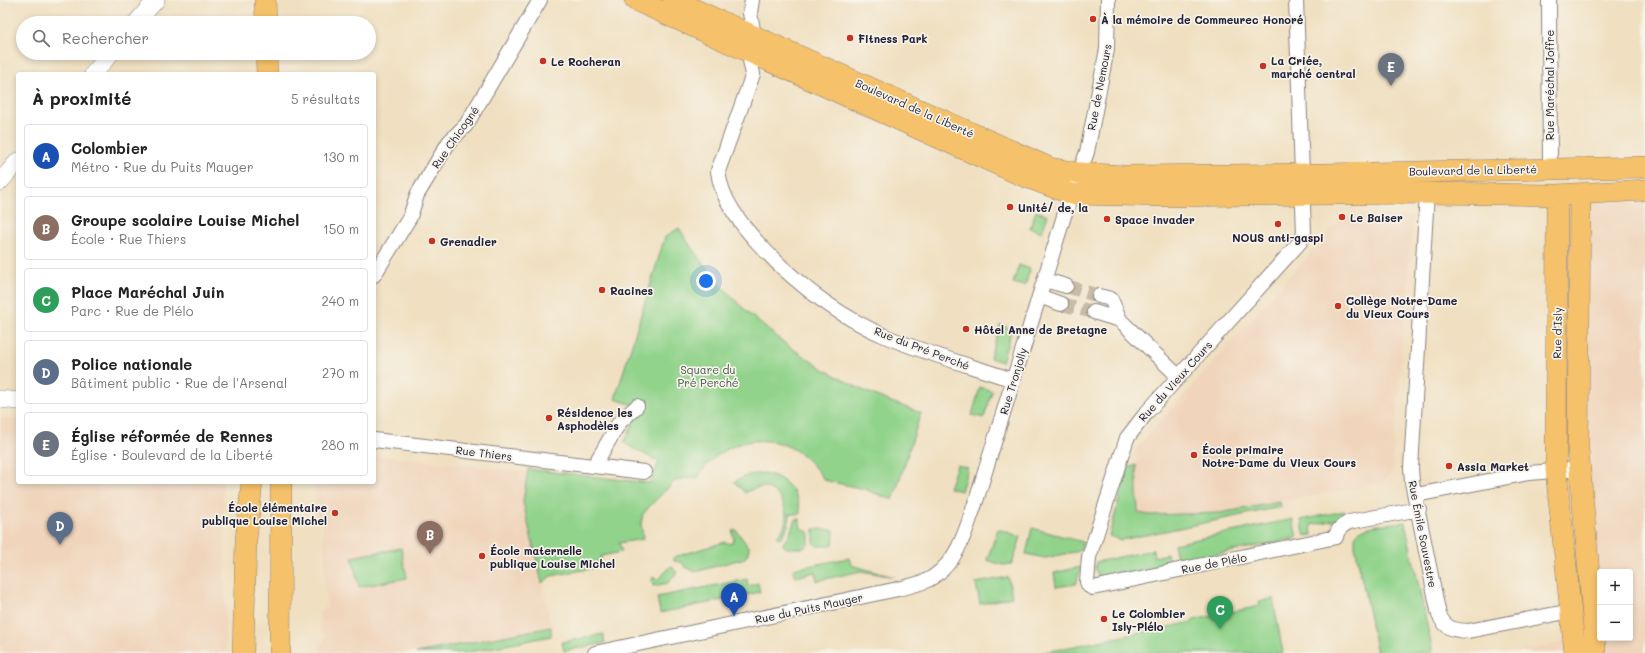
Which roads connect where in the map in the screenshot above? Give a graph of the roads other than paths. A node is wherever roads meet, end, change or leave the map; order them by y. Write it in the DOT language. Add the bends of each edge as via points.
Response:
graph roads {
  1 [pos="156,0"];
  2 [pos="265,0"];
  3 [pos="540,0"];
  4 [pos="635,0"];
  5 [pos="673,0"];
  6 [pos="752,0"];
  7 [pos="1108,0"];
  8 [pos="1296,0"];
  9 [pos="1549,0"];
  10 [pos="142,16"];
  11 [pos="266,16"];
  12 [pos="751,44"];
  13 [pos="105,60"];
  14 [pos="266,60"];
  15 [pos="95,72"];
  16 [pos="267,72"];
  17 [pos="16,163"];
  18 [pos="1645,167"];
  19 [pos="1550,169"];
  20 [pos="1079,173"];
  21 [pos="1301,174"];
  22 [pos="1645,174"];
  23 [pos="0,182"];
  24 [pos="1645,190"];
  25 [pos="1427,193"];
  26 [pos="1071,194"];
  27 [pos="1302,194"];
  28 [pos="1580,194"];
  29 [pos="1557,195"];
  30 [pos="376,272"];
  31 [pos="1044,280"];
  32 [pos="1066,286"];
  33 [pos="1039,296"];
  34 [pos="1099,296"];
  35 [pos="1061,304"];
  36 [pos="1094,312"];
  37 [pos="1120,320"];
  38 [pos="1180,377"];
  39 [pos="1013,380"];
  40 [pos="0,399"];
  41 [pos="16,401"];
  42 [pos="637,406"];
  43 [pos="376,440"];
  44 [pos="594,466"];
  45 [pos="1578,469"];
  46 [pos="1556,470"];
  47 [pos="644,472"];
  48 [pos="252,484"];
  49 [pos="281,484"];
  50 [pos="1416,495"];
  51 [pos="1419,509"];
  52 [pos="947,564"];
  53 [pos="1093,588"];
  54 [pos="1571,611"];
  55 [pos="243,653"];
  56 [pos="280,653"];
  57 [pos="595,653"];
  58 [pos="1575,653"];
  59 [pos="1594,653"];
  1 -- 10 [label="street"];
  2 -- 11 [label="main road"];
  3 -- 30 [label="street, Rue Chicogné" via="466,125 450,142 417,195 410,217"];
  4 -- 12 [label="main road, Boulevard de la Liberté"];
  5 -- 12 [label="main road, Boulevard de la Liberté"];
  6 -- 12 [label="street, Rue du Pré Perché"];
  7 -- 20 [label="street, Rue de Nemours" via="1107,49 1087,152"];
  8 -- 21 [label="street"];
  9 -- 19 [label="street, Rue Maréchal Joffre"];
  12 -- 20 [label="main road, Boulevard de la Liberté" via="1050,168"];
  12 -- 26 [label="main road, Boulevard de la Liberté" via="1021,175"];
  12 -- 39 [label="street, Rue du Pré Perché" via="753,74 718,171 725,195 741,225 820,300 847,316 886,337"];
  13 -- 15 [label="street"];
  14 -- 16 [label="main road"];
  17 -- 23 [label="street"];
  18 -- 19 [label="main road, Boulevard de la Liberté"];
  19 -- 21 [label="main road, Boulevard de la Liberté"];
  20 -- 21 [label="main road, Boulevard de la Liberté" via="1124,176"];
  20 -- 26 [label="street"];
  21 -- 27 [label="street"];
  22 -- 29 [label="main road" via="1571,183"];
  24 -- 28 [label="main road, Boulevard de la Liberté"];
  25 -- 27 [label="main road, Boulevard de la Liberté"];
  25 -- 29 [label="main road, Boulevard de la Liberté"];
  25 -- 50 [label="street, Rue Émile Souvestre" via="1411,468"];
  26 -- 27 [label="main road, Boulevard de la Liberté"];
  26 -- 31 [label="street, Rue Tronjolly"];
  27 -- 38 [label="street, Rue du Vieux Cours" via="1304,234 1300,242"];
  28 -- 29 [label="main road, Boulevard de la Liberté"];
  28 -- 45 [label="main road, Rue d'Isly"];
  29 -- 46 [label="main road, Rue d'Isly"];
  31 -- 32 [label="street"];
  31 -- 33 [label="street, Rue Tronjolly"];
  33 -- 35 [label="street"];
  33 -- 39 [label="street, Rue Tronjolly"];
  34 -- 37 [label="street" via="1111,299"];
  36 -- 37 [label="street"];
  37 -- 38 [label="street"];
  38 -- 53 [label="street, Rue du Vieux Cours" via="1126,438 1089,557 1087,582"];
  39 -- 52 [label="street, Rue Tronjolly" via="976,501 962,539"];
  40 -- 41 [label="street"];
  42 -- 44 [label="street" via="619,423"];
  43 -- 44 [label="street, Rue Thiers"];
  44 -- 47 [label="street, Rue Thiers"];
  45 -- 46 [label="street"];
  45 -- 59 [label="main road, Rue d'Isly" via="1594,629"];
  46 -- 50 [label="street"];
  46 -- 54 [label="main road, Rue d'Isly"];
  48 -- 55 [label="main road" via="246,540"];
  49 -- 56 [label="main road"];
  50 -- 51 [label="street, Rue Émile Souvestre"];
  51 -- 53 [label="street, Rue de Plélo" via="1349,522 1341,526 1336,537"];
  51 -- 54 [label="street, Rue Émile Souvestre" via="1439,615 1444,624 1450,628 1468,631"];
  52 -- 57 [label="street, Rue du Puits Mauger" via="932,577 898,589"];
  54 -- 58 [label="main road, Rue d'Isly"];
}
